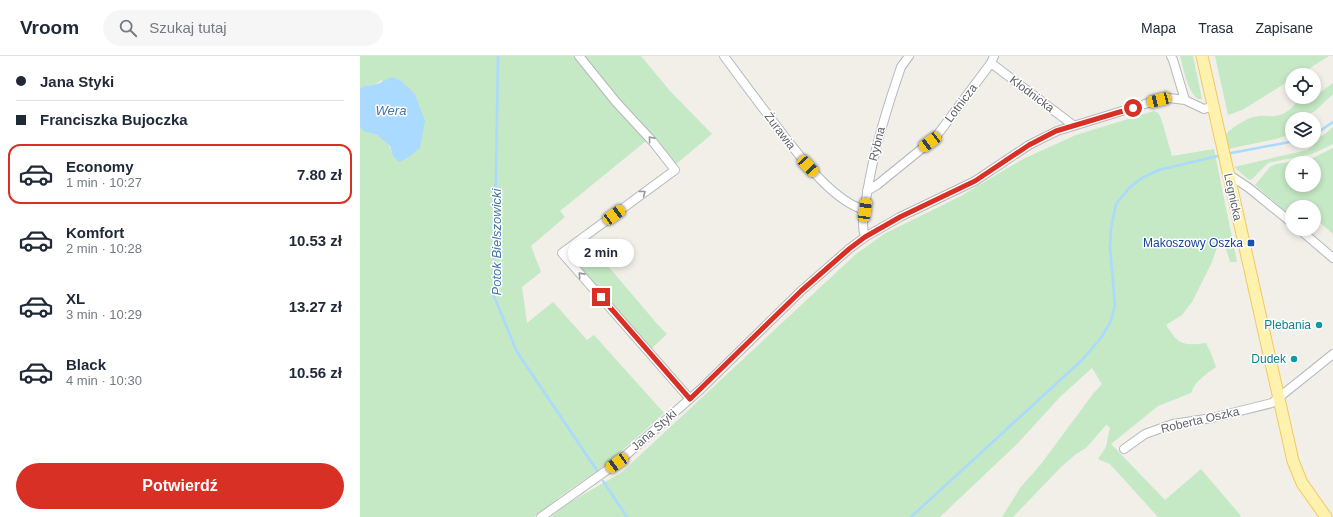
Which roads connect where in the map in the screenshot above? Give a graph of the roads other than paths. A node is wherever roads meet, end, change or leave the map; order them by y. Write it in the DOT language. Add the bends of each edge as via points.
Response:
graph roads {
  1 [pos="579,56"];
  2 [pos="724,56"];
  3 [pos="909,56"];
  4 [pos="1171,56"];
  5 [pos="1202,56"];
  6 [pos="992,60"];
  7 [pos="1184,100"];
  8 [pos="1214,106"];
  9 [pos="1073,125"];
  10 [pos="1227,171"];
  11 [pos="867,191"];
  12 [pos="865,210"];
  13 [pos="1285,217"];
  14 [pos="1307,236"];
  15 [pos="865,237"];
  16 [pos="1333,258"];
  17 [pos="1333,354"];
  18 [pos="1278,398"];
  19 [pos="690,399"];
  20 [pos="1124,449"];
  21 [pos="541,517"];
  22 [pos="1326,517"];
  19 -- 1 [label="street, one-way" via="562,253 675,170"];
  2 -- 12 [label="street, Żurawia" via="808,166 832,190 855,207"];
  3 -- 11 [label="street, Rybna" via="901,66 887,108"];
  4 -- 7 [label="street"];
  5 -- 8 [label="main road, Legnicka"];
  6 -- 9 [label="street, Kłodnicka"];
  6 -- 11 [label="street, Lotnicza" via="934,138"];
  7 -- 8 [label="street, Jana Styki" via="1204,109"];
  7 -- 9 [label="street, Jana Styki" via="1163,100"];
  8 -- 10 [label="main road, Legnicka"];
  9 -- 15 [label="street, Jana Styki" via="1039,140 975,181"];
  10 -- 13 [label="street"];
  10 -- 18 [label="main road, Legnicka"];
  11 -- 12 [label="street, Rybna"];
  12 -- 15 [label="street, Rybna"];
  14 -- 16 [label="street"];
  15 -- 19 [label="street, Jana Styki" via="801,291"];
  17 -- 18 [label="street, Roberta Oszka"];
  18 -- 20 [label="street, Roberta Oszka" via="1272,403 1173,424 1145,434"];
  18 -- 22 [label="main road, Legnicka" via="1298,474"];
  19 -- 21 [label="street, Jana Styki" via="617,463"];
}
